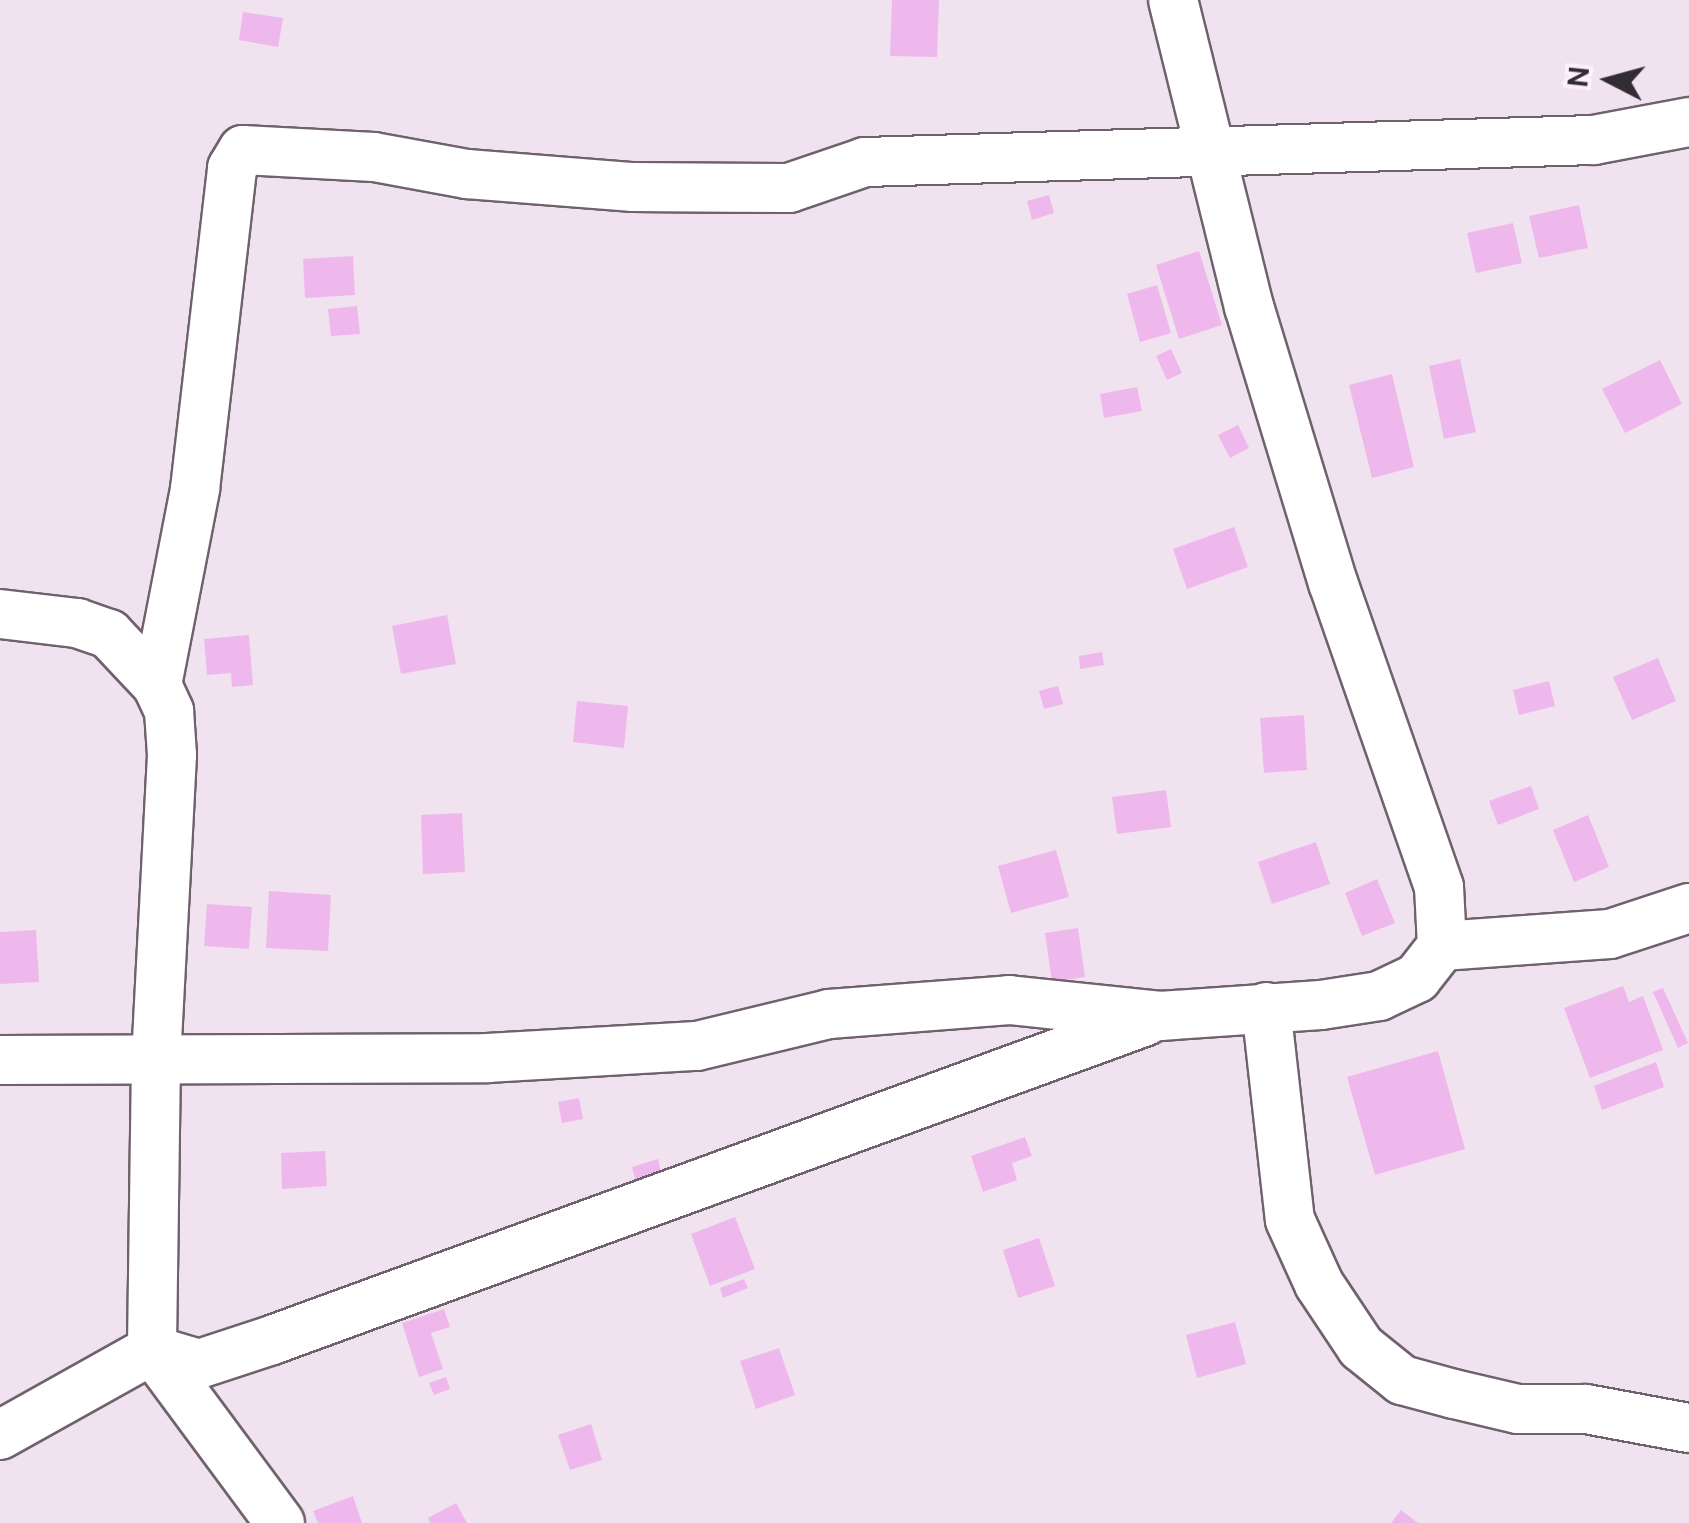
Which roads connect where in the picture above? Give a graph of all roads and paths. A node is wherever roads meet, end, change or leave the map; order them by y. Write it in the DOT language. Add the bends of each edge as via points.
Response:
graph roads {
  1 [pos="1173,0"];
  2 [pos="1689,122"];
  3 [pos="1212,147"];
  4 [pos="0,614"];
  5 [pos="158,684"];
  6 [pos="1689,908"];
  7 [pos="1442,946"];
  8 [pos="1266,1007"];
  9 [pos="1160,1016"];
  10 [pos="0,1060"];
  11 [pos="156,1060"];
  12 [pos="152,1350"];
  13 [pos="1689,1428"];
  14 [pos="0,1435"];
  15 [pos="280,1523"];
  1 -- 3 [label="street"];
  2 -- 3 [label="street" via="1594,140"];
  3 -- 5 [label="street" via="865,162 804,185 762,188 632,187 467,174 374,156 243,150 232,168 195,489"];
  3 -- 7 [label="street" via="1250,307 1333,583 1439,887"];
  4 -- 5 [label="street" via="77,623 109,634"];
  5 -- 11 [label="street" via="169,711 172,755"];
  6 -- 7 [label="street" via="1610,934"];
  7 -- 8 [label="street" via="1417,978 1379,996"];
  8 -- 9 [label="street"];
  8 -- 13 [label="street" via="1290,1220 1319,1284 1362,1348 1402,1380 1454,1394 1518,1409 1586,1410"];
  9 -- 11 [label="street" via="1010,1000 829,1014 697,1046 487,1058"];
  9 -- 12 [label="street" via="978,1076 254,1346 199,1364"];
  10 -- 11 [label="street"];
  11 -- 12 [label="street"];
  12 -- 14 [label="street"];
  12 -- 15 [label="street"];
}
